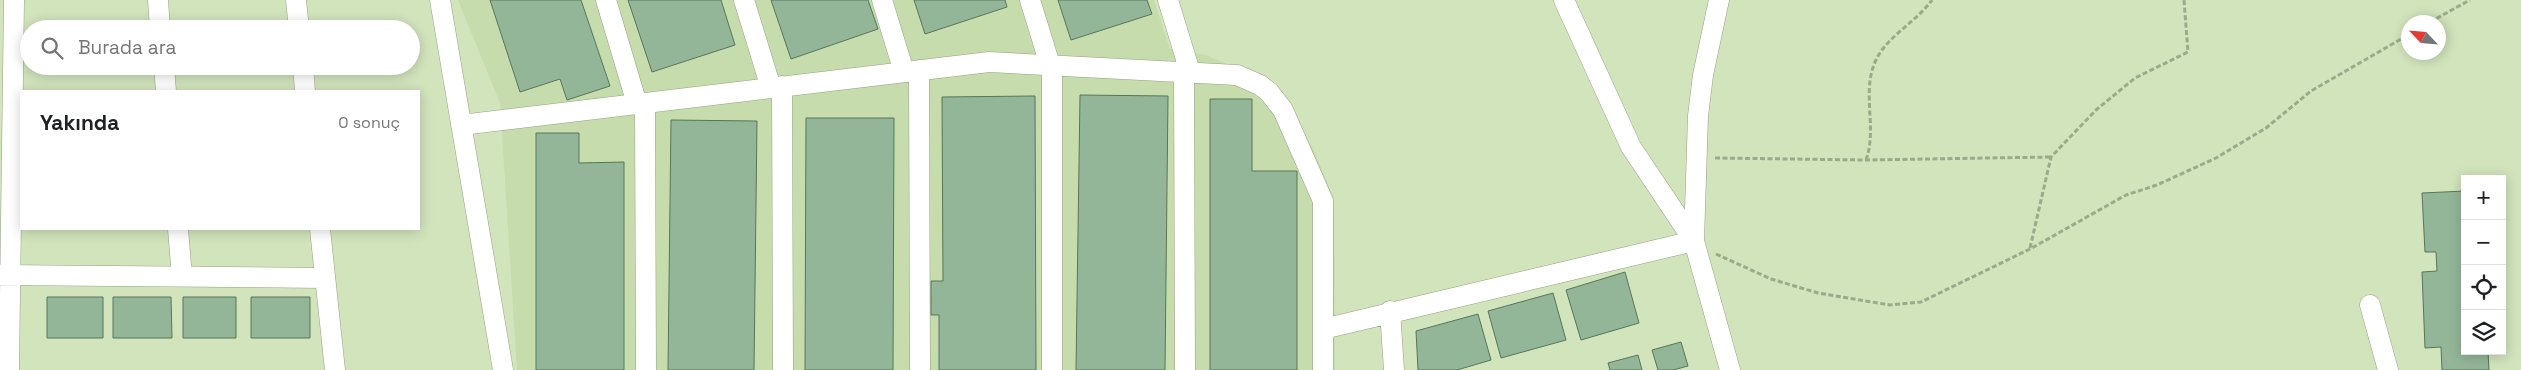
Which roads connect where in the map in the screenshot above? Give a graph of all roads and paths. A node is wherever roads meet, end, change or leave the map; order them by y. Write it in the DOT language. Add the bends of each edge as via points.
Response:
graph roads {
  1 [pos="14,0"];
  2 [pos="158,0"];
  3 [pos="296,0"];
  4 [pos="440,0"];
  5 [pos="606,0"];
  6 [pos="744,0"];
  7 [pos="882,0"];
  8 [pos="1030,0"];
  9 [pos="1168,0"];
  10 [pos="1564,0"];
  11 [pos="1719,0"];
  12 [pos="1932,0"];
  13 [pos="2184,0"];
  14 [pos="2470,0"];
  15 [pos="2443,15"];
  16 [pos="159,20"];
  17 [pos="298,20"];
  18 [pos="2401,39"];
  19 [pos="1051,65"];
  20 [pos="912,71"];
  21 [pos="1187,72"];
  22 [pos="165,75"];
  23 [pos="304,75"];
  24 [pos="776,87"];
  25 [pos="166,90"];
  26 [pos="305,90"];
  27 [pos="641,103"];
  28 [pos="6,123"];
  29 [pos="461,125"];
  30 [pos="2052,157"];
  31 [pos="1695,158"];
  32 [pos="1866,160"];
  33 [pos="178,230"];
  34 [pos="320,230"];
  35 [pos="1694,240"];
  36 [pos="2030,249"];
  37 [pos="5,275"];
  38 [pos="182,277"];
  39 [pos="325,278"];
  40 [pos="2370,305"];
  41 [pos="1390,311"];
  42 [pos="1323,329"];
  43 [pos="9,370"];
  44 [pos="335,370"];
  45 [pos="503,370"];
  46 [pos="646,370"];
  47 [pos="783,370"];
  48 [pos="920,370"];
  49 [pos="1052,370"];
  50 [pos="1185,370"];
  51 [pos="1323,370"];
  52 [pos="1394,370"];
  53 [pos="1730,370"];
  54 [pos="2388,370"];
  1 -- 28 [label="street"];
  2 -- 16 [label="street"];
  3 -- 17 [label="street"];
  4 -- 29 [label="street"];
  5 -- 27 [label="street"];
  6 -- 24 [label="street"];
  7 -- 20 [label="street"];
  8 -- 19 [label="street"];
  9 -- 21 [label="street"];
  10 -- 35 [label="street" via="1631,147"];
  11 -- 31 [label="street" via="1703,75"];
  12 -- 32 [label="path" via="1876,59 1870,81 1872,139"];
  13 -- 30 [label="path" via="2188,52 2135,78 2096,110"];
  14 -- 15 [label="path"];
  18 -- 36 [label="path" via="2311,91 2266,128 2216,158 2157,185 2126,195"];
  19 -- 20 [label="street" via="989,62"];
  19 -- 21 [label="street"];
  19 -- 49 [label="street"];
  20 -- 24 [label="street"];
  20 -- 48 [label="street"];
  21 -- 42 [label="street" via="1238,75 1249,79 1269,92 1283,110 1323,201"];
  21 -- 50 [label="street"];
  22 -- 25 [label="street"];
  23 -- 26 [label="street"];
  24 -- 27 [label="street"];
  24 -- 47 [label="street"];
  27 -- 29 [label="street"];
  27 -- 46 [label="street"];
  28 -- 37 [label="street"];
  29 -- 45 [label="street"];
  30 -- 32 [label="path"];
  30 -- 36 [label="path"];
  31 -- 32 [label="path"];
  31 -- 35 [label="street"];
  33 -- 38 [label="street"];
  34 -- 39 [label="street"];
  35 -- 36 [label="path" via="1746,268 1797,288 1890,305 1922,302"];
  35 -- 41 [label="street"];
  35 -- 53 [label="street"];
  37 -- 38 [label="street"];
  37 -- 43 [label="street"];
  38 -- 39 [label="street"];
  39 -- 44 [label="street"];
  40 -- 54 [label="street"];
  41 -- 42 [label="street"];
  41 -- 52 [label="street"];
  42 -- 51 [label="street"];
}
